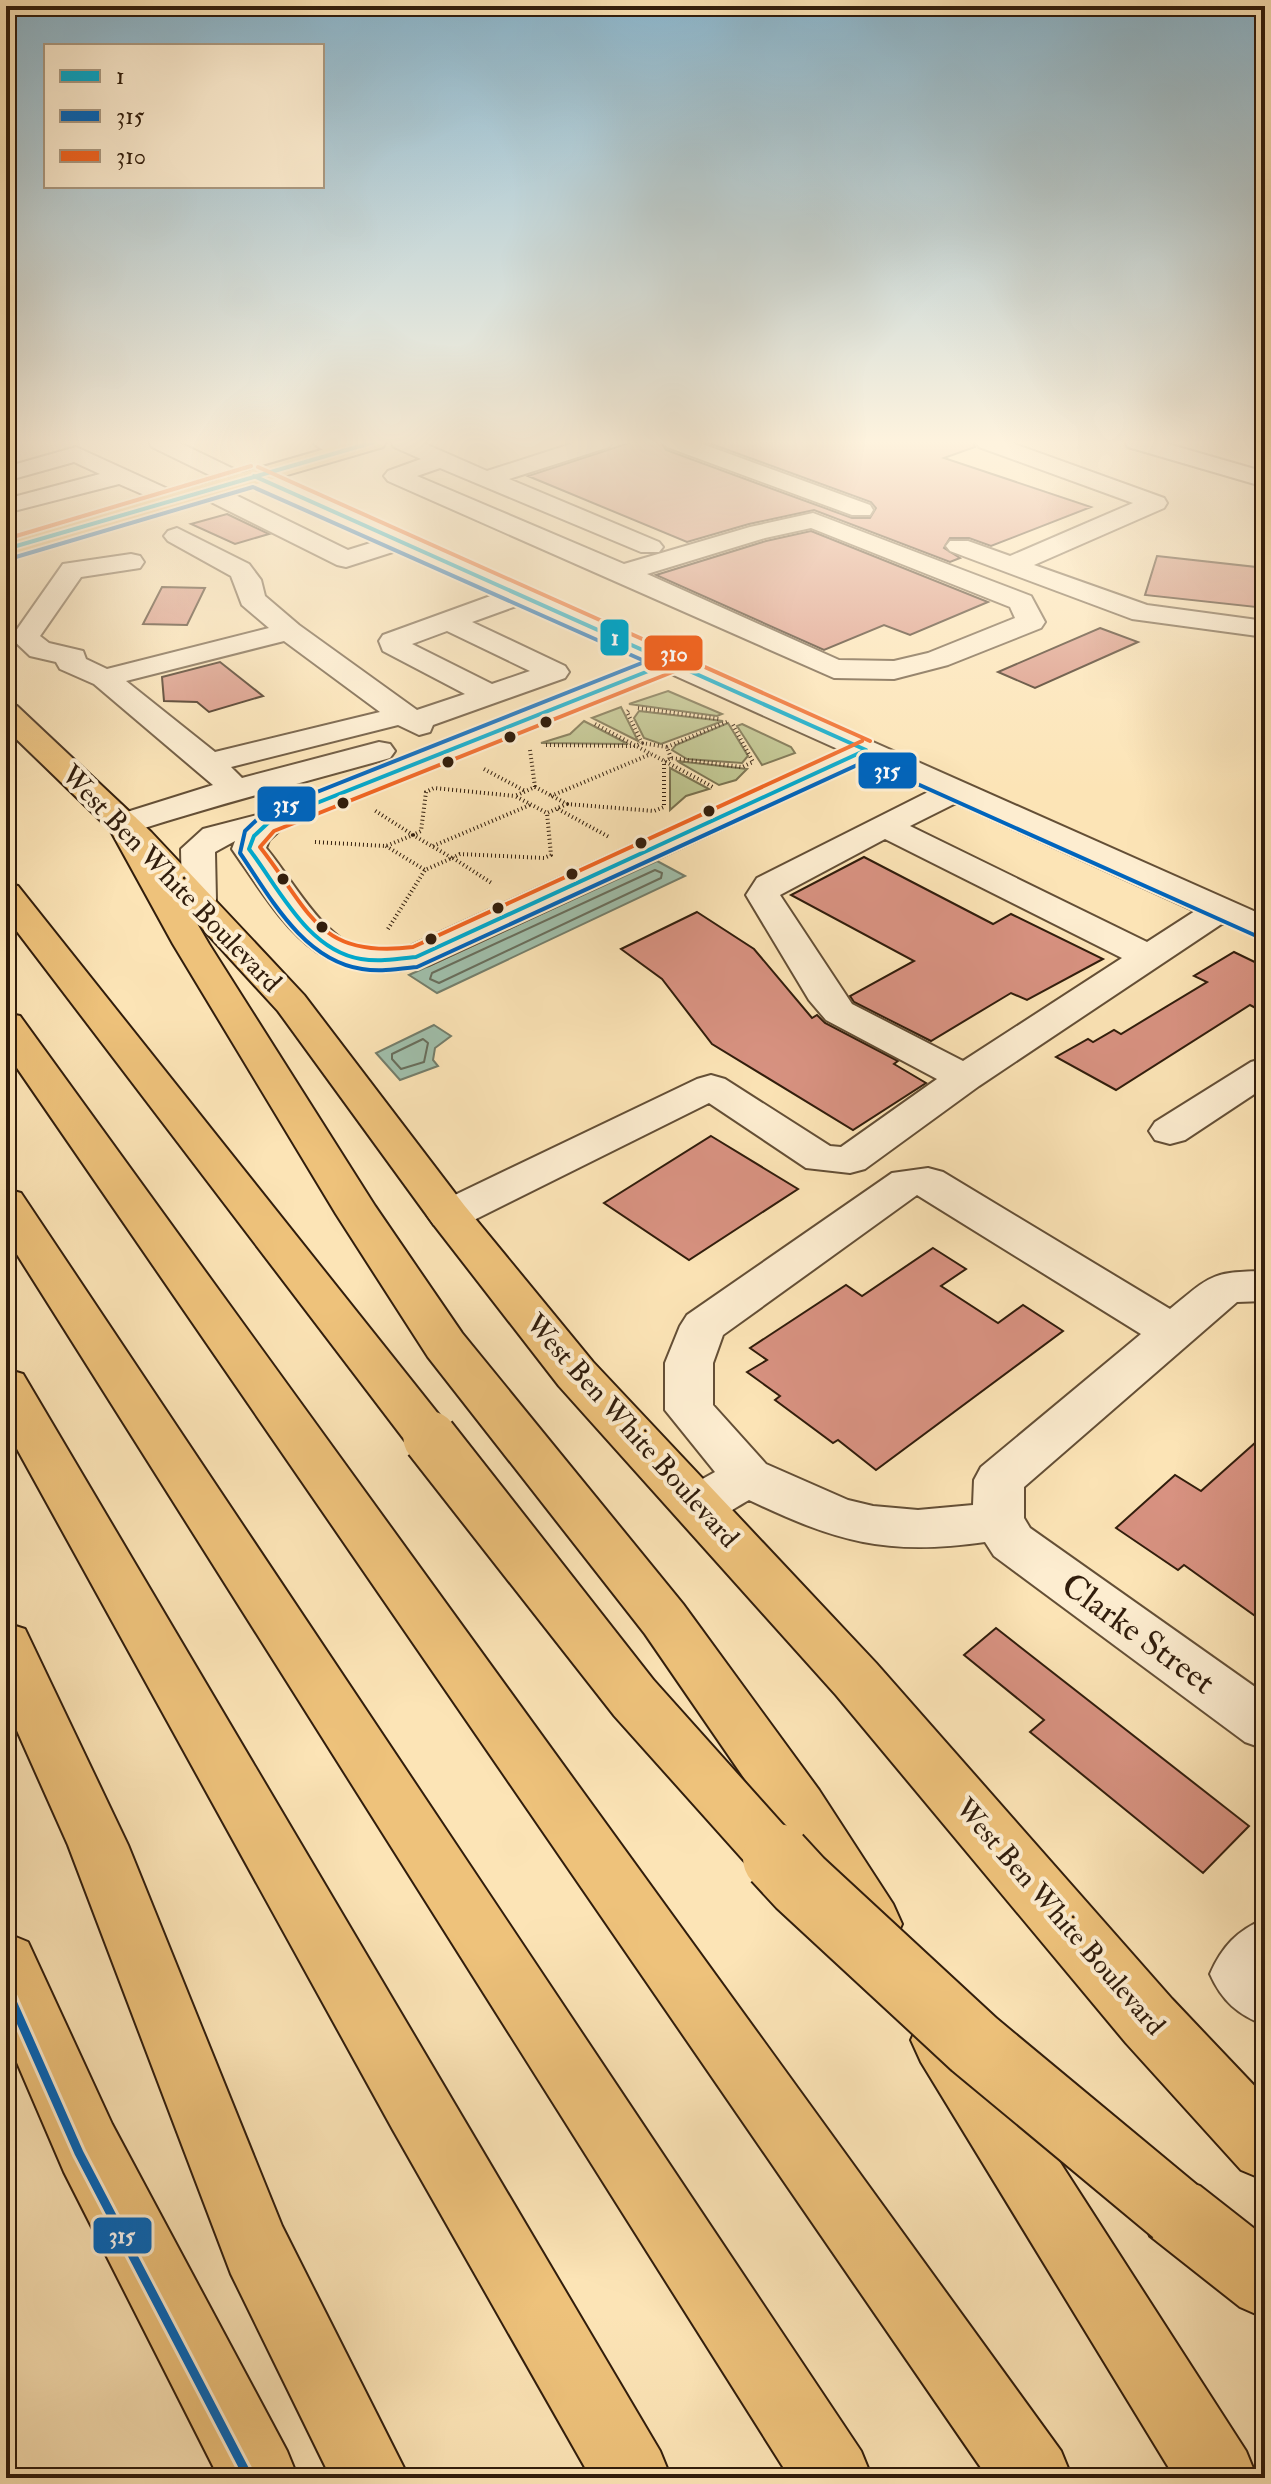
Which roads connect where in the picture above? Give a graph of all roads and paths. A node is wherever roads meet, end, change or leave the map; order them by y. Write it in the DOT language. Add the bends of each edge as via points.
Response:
graph roads {
  1 [pos="218,558"];
  2 [pos="441,558"];
  3 [pos="588,558"];
  4 [pos="673,558"];
  5 [pos="909,558"];
  6 [pos="992,558"];
  7 [pos="1027,558"];
  8 [pos="131,562"];
  9 [pos="1011,565"];
  10 [pos="623,573"];
  11 [pos="523,594"];
  12 [pos="448,621"];
  13 [pos="1265,629"];
  14 [pos="289,631"];
  15 [pos="671,662"];
  16 [pos="104,678"];
  17 [pos="492,696"];
  18 [pos="6,712"];
  19 [pos="733,719"];
  20 [pos="595,724"];
  21 [pos="426,730"];
  22 [pos="639,744"];
  23 [pos="667,747"];
  24 [pos="866,750"];
  25 [pos="652,753"];
  26 [pos="671,758"];
  27 [pos="666,761"];
  28 [pos="209,763"];
  29 [pos="479,767"];
  30 [pos="535,787"];
  31 [pos="714,787"];
  32 [pos="235,789"];
  33 [pos="958,789"];
  34 [pos="526,791"];
  35 [pos="515,796"];
  36 [pos="551,796"];
  37 [pos="365,804"];
  38 [pos="567,804"];
  39 [pos="531,805"];
  40 [pos="557,808"];
  41 [pos="547,813"];
  42 [pos="269,822"];
  43 [pos="123,824"];
  44 [pos="884,826"];
  45 [pos="413,835"];
  46 [pos="315,842"];
  47 [pos="619,842"];
  48 [pos="386,846"];
  49 [pos="432,846"];
  50 [pos="452,858"];
  51 [pos="425,870"];
  52 [pos="493,884"];
  53 [pos="6,893"];
  54 [pos="199,900"];
  55 [pos="1221,909"];
  56 [pos="388,929"];
  57 [pos="1265,929"];
  58 [pos="1149,957"];
  59 [pos="6,1024"];
  60 [pos="1265,1070"];
  61 [pos="965,1078"];
  62 [pos="1170,1131"];
  63 [pos="6,1203"];
  64 [pos="449,1215"];
  65 [pos="1265,1286"];
  66 [pos="1173,1332"];
  67 [pos="6,1386"];
  68 [pos="723,1491"];
  69 [pos="1005,1532"];
  70 [pos="6,1645"];
  71 [pos="1265,1725"];
  72 [pos="1265,1948"];
  73 [pos="6,1963"];
  74 [pos="1265,1995"];
  75 [pos="1265,2145"];
  76 [pos="1265,2282"];
  77 [pos="260,2478"];
  78 [pos="371,2478"];
  79 [pos="633,2478"];
  80 [pos="834,2478"];
  81 [pos="1034,2478"];
  82 [pos="1219,2478"];
  1 -- 14 [label="street" via="240,570 252,599"];
  2 -- 11 [label="street"];
  3 -- 10 [label="street"];
  4 -- 10 [label="street"];
  5 -- 10 [label="street" via="1021,602 1031,622 938,659 894,670 834,669"];
  6 -- 9 [label="street"];
  7 -- 9 [label="street"];
  8 -- 16 [label="street" via="72,570 25,638"];
  9 -- 13 [label="street" via="1142,613"];
  11 -- 12 [label="street"];
  11 -- 15 [label="street"];
  12 -- 17 [label="street" via="404,635 393,645"];
  12 -- 17 [label="street" via="555,672"];
  14 -- 16 [label="street"];
  14 -- 21 [label="street"];
  15 -- 21 [label="street"];
  15 -- 24 [label="street"];
  16 -- 28 [label="street"];
  17 -- 21 [label="street"];
  18 -- 43 [label="main road, West Ben White Boulevard"];
  19 -- 22 [label="path" via="636,707 627,712"];
  19 -- 23 [label="path"];
  19 -- 26 [label="path" via="753,762 742,767"];
  20 -- 22 [label="path"];
  21 -- 28 [label="street"];
  21 -- 32 [label="street"];
  21 -- 42 [label="street"];
  22 -- 23 [label="path"];
  22 -- 25 [label="path"];
  22 -- 30 [label="path" via="530,748"];
  23 -- 26 [label="path"];
  24 -- 33 [label="street"];
  24 -- 42 [label="street" via="416,957 351,957 323,943 249,849"];
  25 -- 27 [label="path"];
  25 -- 36 [label="path"];
  26 -- 27 [label="path"];
  27 -- 31 [label="path"];
  27 -- 38 [label="path" via="664,807 654,811"];
  28 -- 32 [label="street"];
  29 -- 34 [label="path"];
  30 -- 34 [label="path"];
  30 -- 36 [label="path"];
  32 -- 43 [label="street"];
  33 -- 44 [label="street"];
  33 -- 55 [label="street"];
  34 -- 35 [label="path"];
  35 -- 39 [label="path"];
  35 -- 45 [label="path" via="434,788 426,792 421,831"];
  36 -- 38 [label="path"];
  37 -- 45 [label="path"];
  38 -- 40 [label="path"];
  39 -- 41 [label="path"];
  39 -- 49 [label="path"];
  40 -- 41 [label="path"];
  40 -- 47 [label="path"];
  41 -- 50 [label="path" via="551,855"];
  42 -- 54 [label="street" via="215,836 198,849"];
  43 -- 54 [label="main road, West Ben White Boulevard"];
  43 -- 82 [label="main road" via="358,1214 445,1345 664,1619 798,1808"];
  44 -- 58 [label="street"];
  44 -- 61 [label="street" via="769,885 763,895 839,1012"];
  45 -- 48 [label="path"];
  45 -- 49 [label="path"];
  46 -- 48 [label="path"];
  48 -- 51 [label="path"];
  49 -- 50 [label="path"];
  50 -- 51 [label="path"];
  50 -- 52 [label="path"];
  51 -- 56 [label="path"];
  53 -- 76 [label="main road, bridge" via="634,1698 800,1883 974,2044"];
  54 -- 64 [label="main road, West Ben White Boulevard" via="291,1003"];
  55 -- 57 [label="street"];
  55 -- 58 [label="street"];
  58 -- 61 [label="street"];
  59 -- 81 [label="main road"];
  60 -- 62 [label="street"];
  61 -- 64 [label="street" via="850,1160 821,1159 711,1087"];
  63 -- 80 [label="main road"];
  64 -- 68 [label="main road, West Ben White Boulevard" via="576,1374"];
  65 -- 66 [label="street" via="1226,1287"];
  66 -- 68 [label="street" via="928,1181 907,1182 703,1326 689,1363 689,1410"];
  66 -- 69 [label="street" via="999,1480"];
  67 -- 79 [label="main road"];
  68 -- 69 [label="street" via="874,1526"];
  68 -- 75 [label="main road, West Ben White Boulevard" via="856,1679 1149,2021"];
  69 -- 71 [label="street, Clarke Street"];
  70 -- 78 [label="main road" via="98,1845 256,2249"];
  72 -- 74 [label="street" via="1242,1974"];
  73 -- 77 [label="main road" via="88,2148"];
}
